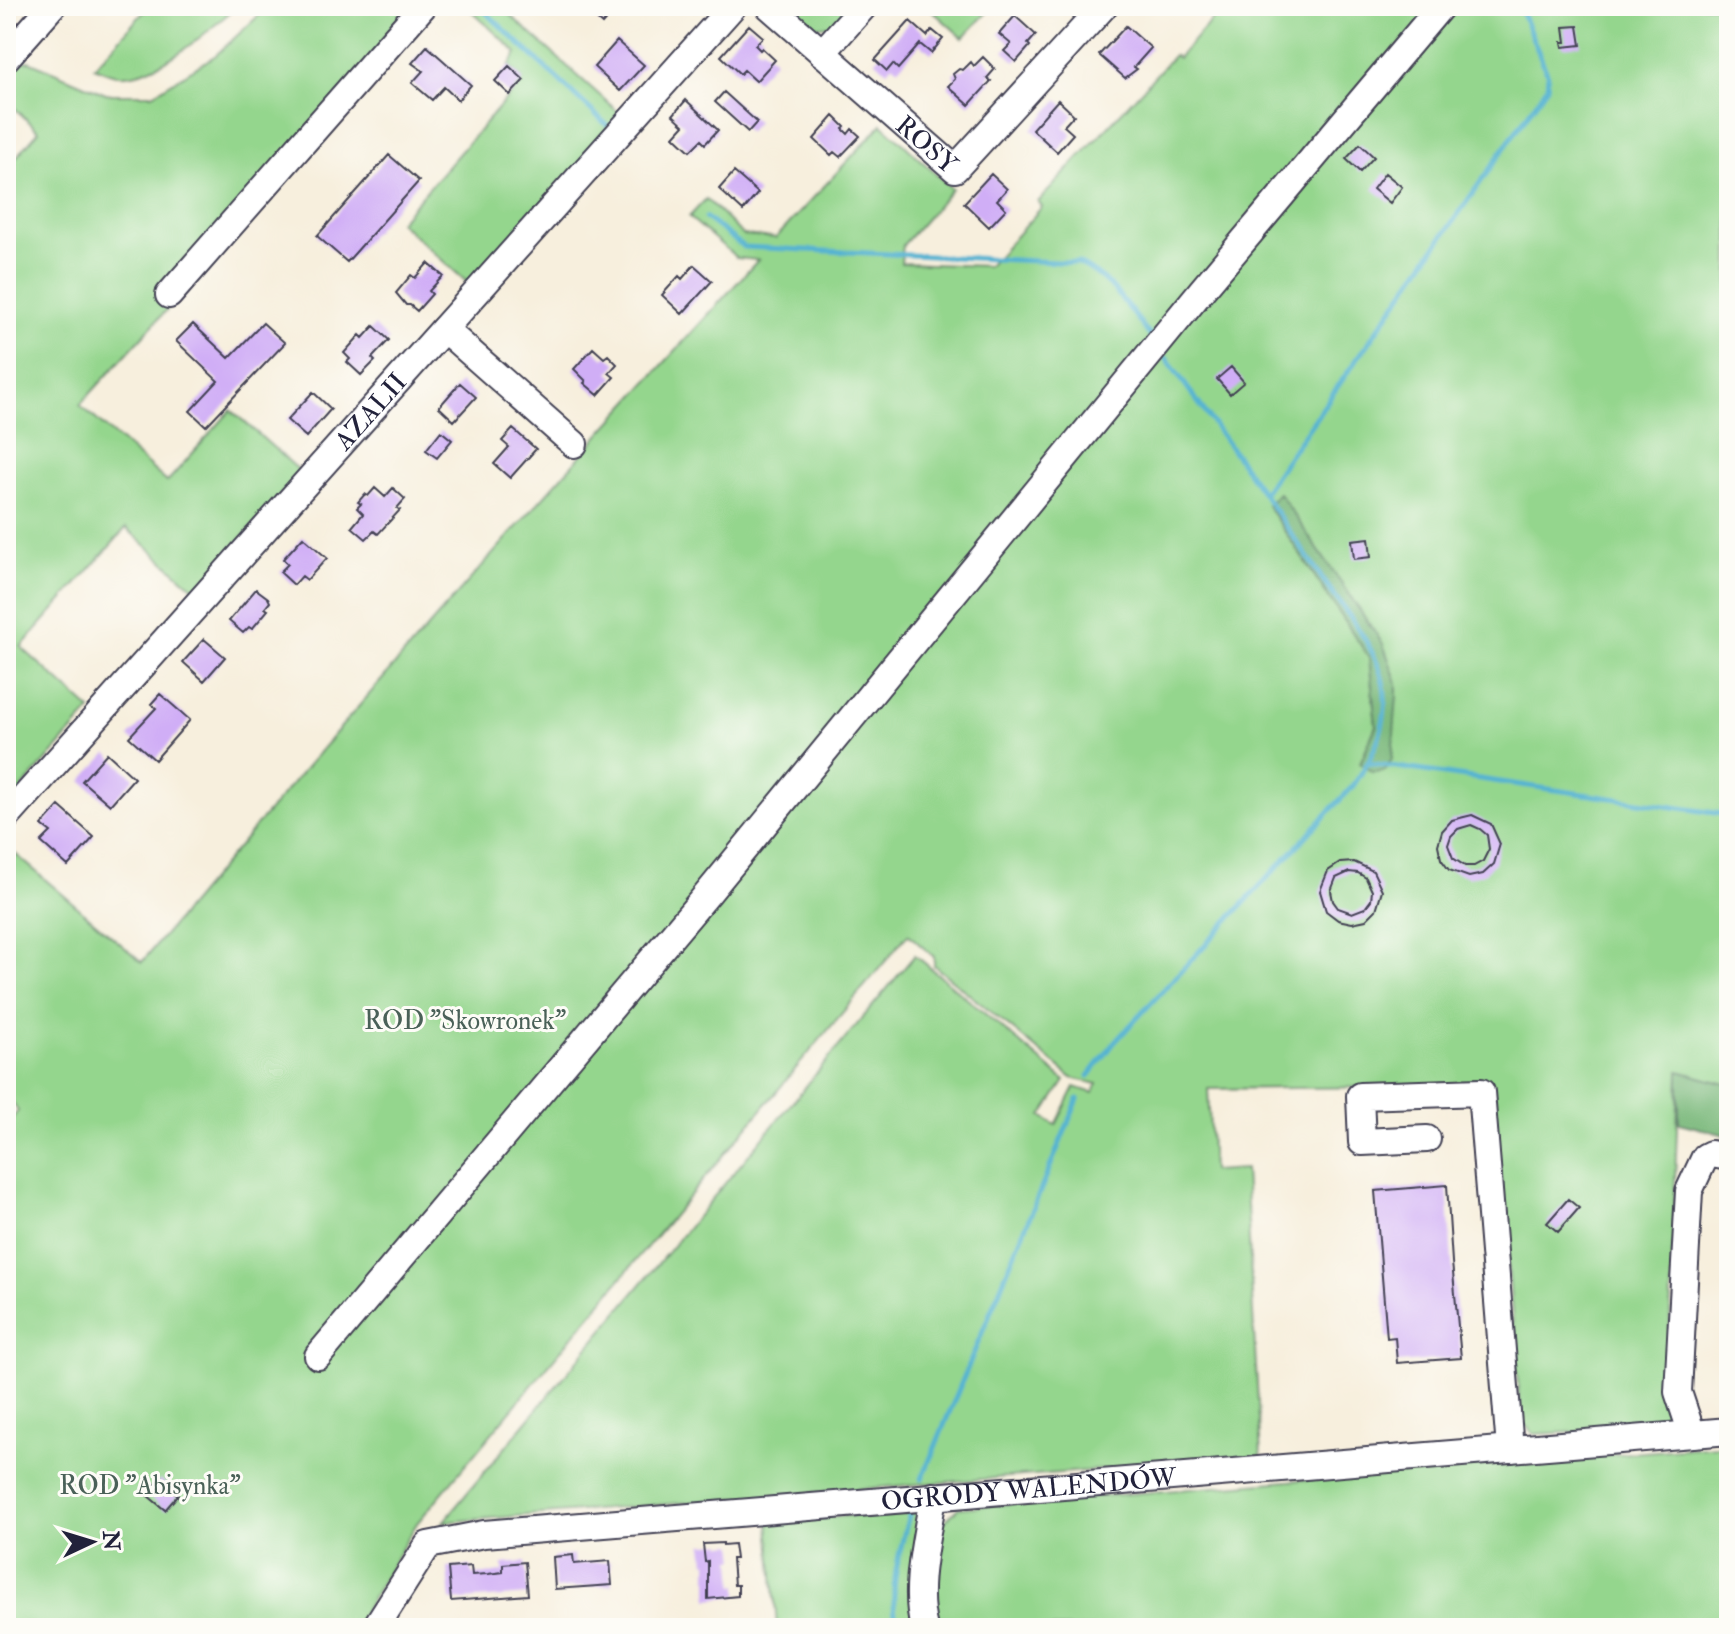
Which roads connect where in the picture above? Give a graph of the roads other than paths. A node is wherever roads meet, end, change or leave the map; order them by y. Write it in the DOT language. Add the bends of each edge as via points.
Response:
graph roads {
  1 [pos="52,6"];
  2 [pos="423,6"];
  3 [pos="733,6"];
  4 [pos="769,6"];
  5 [pos="864,6"];
  6 [pos="1104,6"];
  7 [pos="1441,6"];
  8 [pos="822,53"];
  9 [pos="6,58"];
  10 [pos="169,295"];
  11 [pos="444,329"];
  12 [pos="574,444"];
  13 [pos="6,818"];
  14 [pos="1427,1139"];
  15 [pos="1720,1156"];
  16 [pos="318,1356"];
  17 [pos="1729,1431"];
  18 [pos="1692,1434"];
  19 [pos="1510,1449"];
  20 [pos="933,1496"];
  21 [pos="375,1628"];
  22 [pos="924,1628"];
  1 -- 9 [label="street"];
  2 -- 10 [label="street"];
  3 -- 11 [label="street, AZALII"];
  4 -- 8 [label="street, ROSY"];
  5 -- 8 [label="street"];
  6 -- 8 [label="street, ROSY" via="955,169"];
  7 -- 16 [label="street"];
  11 -- 12 [label="street"];
  11 -- 13 [label="street, AZALII"];
  14 -- 19 [label="street" via="1362,1142 1360,1096 1481,1092"];
  15 -- 18 [label="street" via="1698,1166 1689,1191 1678,1392"];
  17 -- 18 [label="street, OGRODY WALENDÓW"];
  18 -- 19 [label="street, OGRODY WALENDÓW"];
  19 -- 20 [label="street, OGRODY WALENDÓW"];
  20 -- 21 [label="street, OGRODY WALENDÓW" via="566,1526 437,1542 417,1560"];
  20 -- 22 [label="street" via="920,1583"];
}
